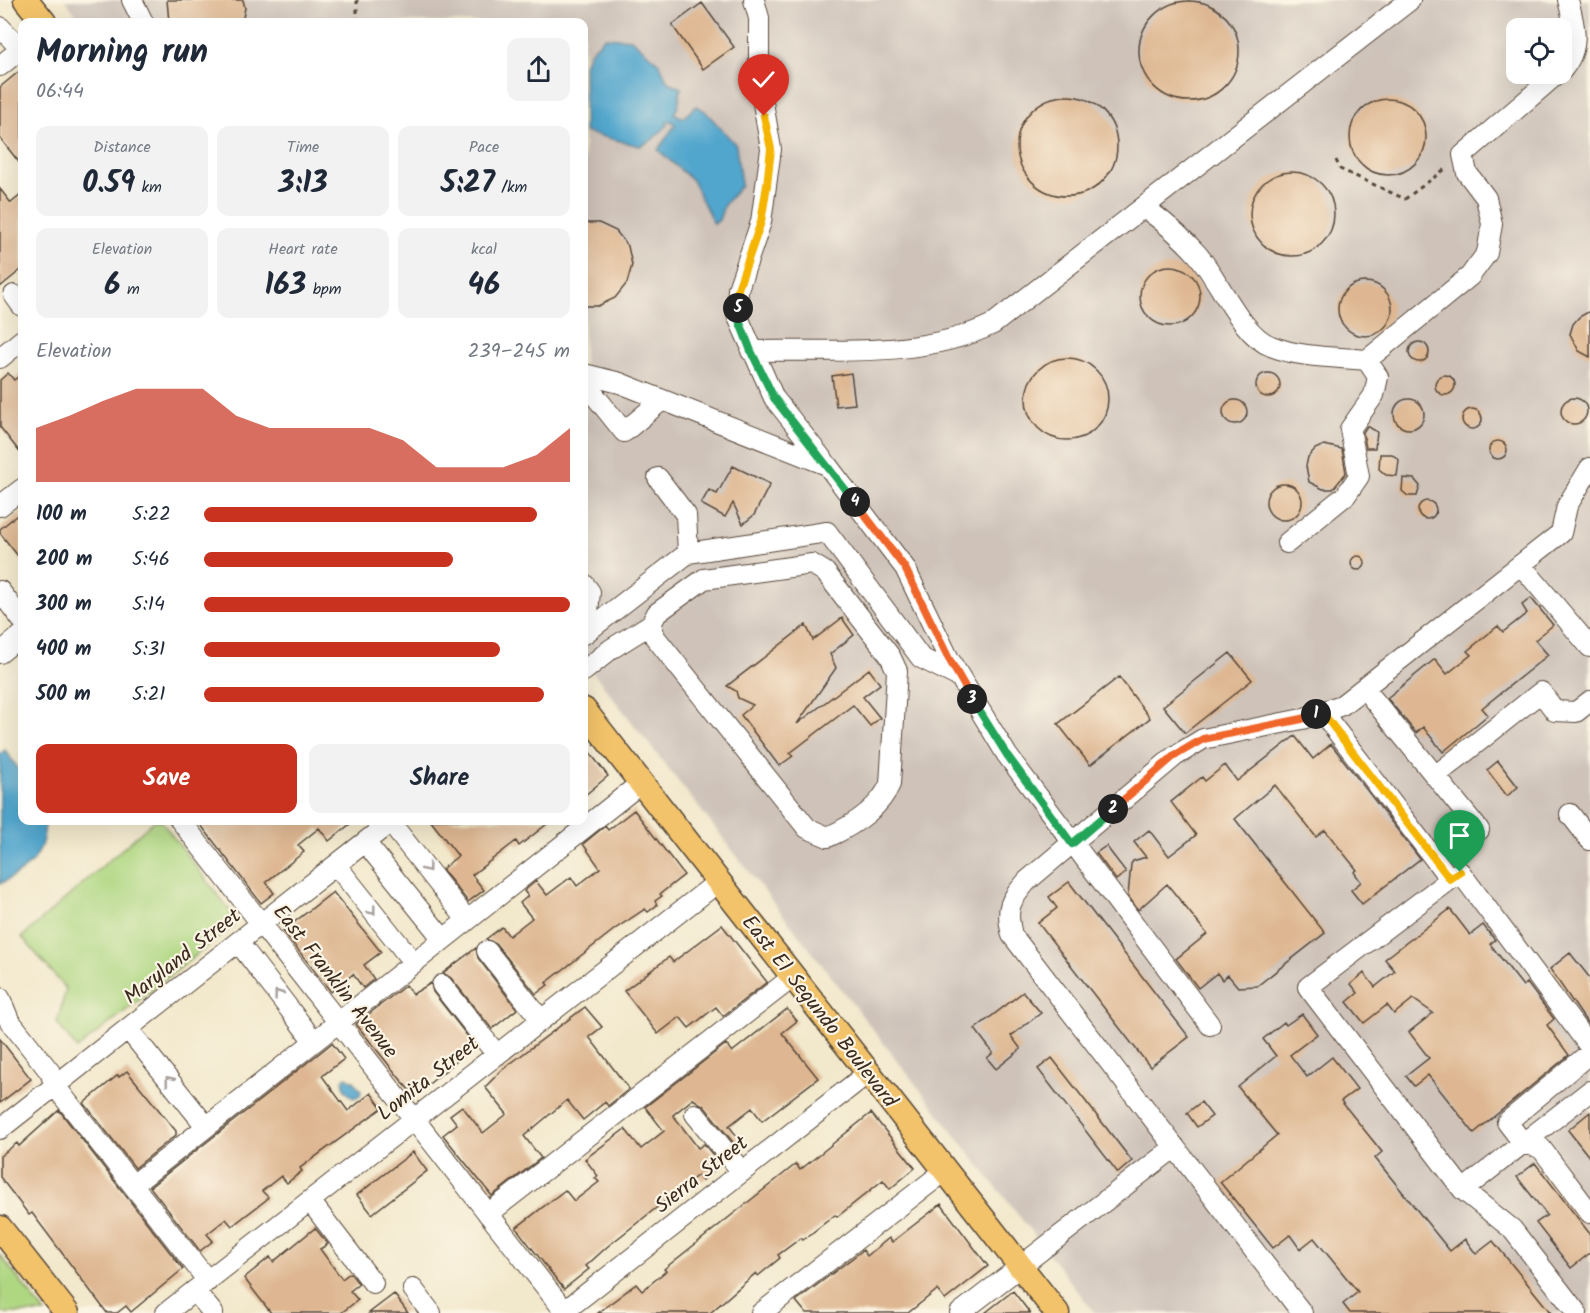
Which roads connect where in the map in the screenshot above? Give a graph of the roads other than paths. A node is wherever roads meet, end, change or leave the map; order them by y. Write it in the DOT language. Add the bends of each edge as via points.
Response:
graph roads {
  1 [pos="26,0"];
  2 [pos="132,0"];
  3 [pos="754,0"];
  4 [pos="1410,0"];
  5 [pos="1568,0"];
  6 [pos="41,18"];
  7 [pos="141,18"];
  8 [pos="0,27"];
  9 [pos="18,44"];
  10 [pos="18,51"];
  11 [pos="1572,55"];
  12 [pos="0,66"];
  13 [pos="1545,84"];
  14 [pos="1145,208"];
  15 [pos="18,343"];
  16 [pos="751,351"];
  17 [pos="0,358"];
  18 [pos="1367,360"];
  19 [pos="588,375"];
  20 [pos="588,387"];
  21 [pos="662,400"];
  22 [pos="827,465"];
  23 [pos="1590,468"];
  24 [pos="658,478"];
  25 [pos="18,492"];
  26 [pos="0,506"];
  27 [pos="1287,543"];
  28 [pos="688,553"];
  29 [pos="1521,565"];
  30 [pos="588,589"];
  31 [pos="0,591"];
  32 [pos="588,608"];
  33 [pos="18,615"];
  34 [pos="651,624"];
  35 [pos="588,631"];
  36 [pos="18,638"];
  37 [pos="1590,647"];
  38 [pos="0,653"];
  39 [pos="588,668"];
  40 [pos="959,677"];
  41 [pos="1364,688"];
  42 [pos="1590,701"];
  43 [pos="1322,712"];
  44 [pos="588,715"];
  45 [pos="1435,776"];
  46 [pos="641,783"];
  47 [pos="1570,814"];
  48 [pos="184,825"];
  49 [pos="387,825"];
  50 [pos="395,825"];
  51 [pos="588,825"];
  52 [pos="588,825"];
  53 [pos="1479,830"];
  54 [pos="1590,840"];
  55 [pos="366,842"];
  56 [pos="1072,844"];
  57 [pos="336,865"];
  58 [pos="1450,879"];
  59 [pos="718,882"];
  60 [pos="467,920"];
  61 [pos="261,924"];
  62 [pos="442,939"];
  63 [pos="238,942"];
  64 [pos="487,951"];
  65 [pos="413,962"];
  66 [pos="793,977"];
  67 [pos="442,985"];
  68 [pos="0,998"];
  69 [pos="541,1020"];
  70 [pos="338,1022"];
  71 [pos="1210,1025"];
  72 [pos="128,1029"];
  73 [pos="313,1041"];
  74 [pos="1590,1047"];
  75 [pos="1590,1053"];
  76 [pos="497,1055"];
  77 [pos="868,1073"];
  78 [pos="55,1086"];
  79 [pos="1590,1091"];
  80 [pos="695,1114"];
  81 [pos="414,1119"];
  82 [pos="3,1120"];
  83 [pos="205,1125"];
  84 [pos="1524,1143"];
  85 [pos="1175,1147"];
  86 [pos="945,1171"];
  87 [pos="742,1172"];
  88 [pos="134,1185"];
  89 [pos="1463,1190"];
  90 [pos="310,1201"];
  91 [pos="1590,1213"];
  92 [pos="488,1214"];
  93 [pos="0,1228"];
  94 [pos="1020,1266"];
  95 [pos="373,1283"];
  96 [pos="202,1286"];
  97 [pos="413,1290"];
  98 [pos="564,1312"];
  99 [pos="67,1313"];
  100 [pos="166,1313"];
  101 [pos="213,1313"];
  102 [pos="431,1313"];
  103 [pos="761,1313"];
  104 [pos="960,1313"];
  105 [pos="1057,1313"];
  106 [pos="1302,1313"];
  107 [pos="1577,1313"];
  1 -- 6 [label="main road"];
  2 -- 7 [label="street"];
  3 -- 16 [label="street" via="759,18 759,80 771,149 761,222 738,289 737,315"];
  4 -- 14 [label="street"];
  5 -- 11 [label="street" via="1576,31"];
  8 -- 9 [label="street"];
  10 -- 12 [label="street"];
  13 -- 18 [label="street" via="1463,155 1467,172 1486,198 1492,224 1487,253 1470,276"];
  14 -- 16 [label="street" via="993,324 968,336 897,348"];
  14 -- 18 [label="street" via="1196,253 1256,338 1272,347 1297,352"];
  15 -- 17 [label="street"];
  16 -- 22 [label="street" via="774,398"];
  18 -- 27 [label="street" via="1378,377 1374,395 1350,429 1359,476 1346,495"];
  19 -- 21 [label="street"];
  20 -- 21 [label="street" via="624,432"];
  21 -- 22 [label="street"];
  22 -- 40 [label="street" via="905,568"];
  23 -- 29 [label="street" via="1567,506 1561,534"];
  24 -- 28 [label="street" via="686,515"];
  25 -- 26 [label="street"];
  28 -- 35 [label="street"];
  28 -- 40 [label="street" via="826,532 921,658"];
  29 -- 37 [label="street"];
  29 -- 41 [label="street"];
  30 -- 32 [label="street"];
  31 -- 33 [label="street"];
  34 -- 34 [label="street" via="656,637 807,828 828,837 850,827 884,798 890,784 897,671 890,656 825,572 812,564 797,564 715,576 686,590 657,613"];
  34 -- 39 [label="street"];
  36 -- 38 [label="street"];
  40 -- 56 [label="street" via="1007,755"];
  41 -- 43 [label="street" via="1342,705"];
  41 -- 45 [label="street"];
  42 -- 45 [label="street" via="1576,712 1555,711 1541,692"];
  43 -- 56 [label="street" via="1203,739 1174,756"];
  43 -- 58 [label="street"];
  44 -- 46 [label="main road, East El Segundo Boulevard"];
  45 -- 53 [label="street"];
  46 -- 52 [label="street"];
  46 -- 59 [label="main road, East El Segundo Boulevard"];
  47 -- 54 [label="street"];
  48 -- 61 [label="street, East Franklin Avenue"];
  49 -- 55 [label="street, Maryland Street"];
  50 -- 60 [label="street, one-way"];
  51 -- 60 [label="street"];
  55 -- 57 [label="street, Maryland Street"];
  55 -- 62 [label="street"];
  56 -- 71 [label="street"];
  56 -- 85 [label="street" via="1027,881 1011,901 1007,917 1012,935"];
  57 -- 61 [label="street, Maryland Street"];
  57 -- 65 [label="street, one-way"];
  58 -- 74 [label="street" via="1460,872"];
  58 -- 89 [label="street" via="1308,987"];
  59 -- 66 [label="main road, East El Segundo Boulevard"];
  59 -- 69 [label="street, Lomita Street"];
  60 -- 62 [label="street"];
  61 -- 63 [label="street, Maryland Street"];
  61 -- 70 [label="street, East Franklin Avenue"];
  62 -- 65 [label="street"];
  63 -- 72 [label="street, Maryland Street"];
  73 -- 63 [label="street, one-way"];
  64 -- 69 [label="street"];
  65 -- 70 [label="street"];
  66 -- 77 [label="main road, East El Segundo Boulevard"];
  66 -- 92 [label="street"];
  67 -- 76 [label="street"];
  68 -- 78 [label="street" via="9,1020 50,1071"];
  69 -- 76 [label="street, Lomita Street"];
  70 -- 73 [label="street"];
  70 -- 81 [label="street, East Franklin Avenue"];
  72 -- 78 [label="street, Maryland Street"];
  83 -- 72 [label="street, one-way"];
  73 -- 83 [label="street"];
  75 -- 84 [label="street" via="1508,1122"];
  76 -- 81 [label="street, Lomita Street"];
  77 -- 86 [label="main road, East El Segundo Boulevard"];
  77 -- 87 [label="street, Sierra Street"];
  78 -- 82 [label="street, Maryland Street"];
  78 -- 88 [label="street"];
  79 -- 84 [label="street"];
  80 -- 87 [label="street"];
  81 -- 90 [label="street, Lomita Street"];
  81 -- 92 [label="street, East Franklin Avenue"];
  83 -- 88 [label="street"];
  84 -- 89 [label="street"];
  84 -- 91 [label="street" via="1541,1148"];
  85 -- 94 [label="street"];
  85 -- 106 [label="street"];
  86 -- 94 [label="main road, East El Segundo Boulevard"];
  86 -- 103 [label="street"];
  87 -- 98 [label="street, Sierra Street"];
  88 -- 96 [label="street"];
  89 -- 107 [label="street" via="1512,1229"];
  90 -- 95 [label="street"];
  90 -- 96 [label="street, Lomita Street"];
  92 -- 98 [label="street, East Franklin Avenue"];
  93 -- 99 [label="main road"];
  94 -- 104 [label="street"];
  94 -- 105 [label="main road, East El Segundo Boulevard"];
  96 -- 100 [label="street, Lomita Street"];
  96 -- 101 [label="street"];
  97 -- 102 [label="street"];
}
